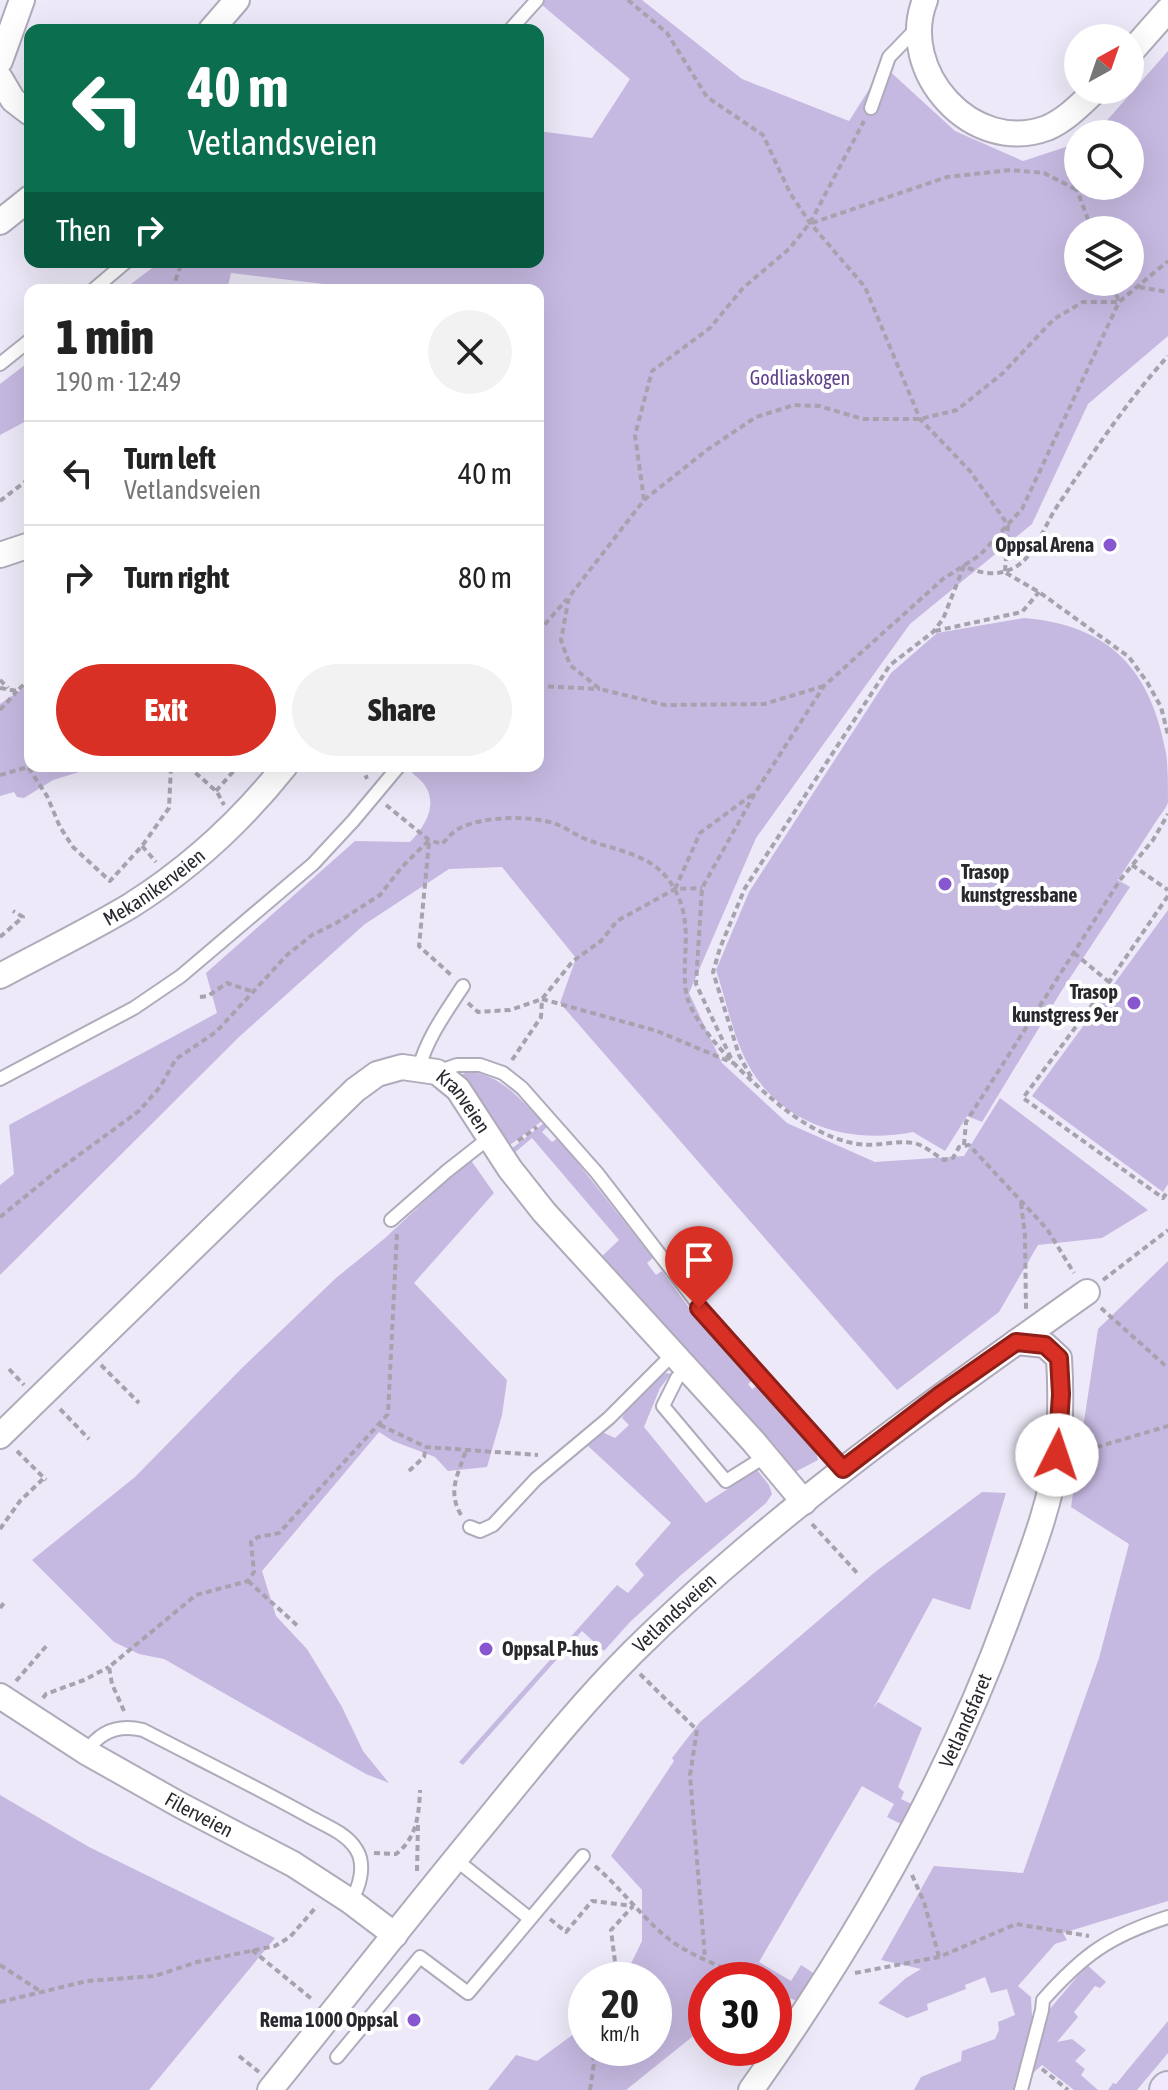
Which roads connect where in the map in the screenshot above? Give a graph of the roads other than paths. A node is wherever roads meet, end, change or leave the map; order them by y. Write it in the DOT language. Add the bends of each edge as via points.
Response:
graph roads {
  1 [pos="22,0"];
  2 [pos="237,0"];
  3 [pos="537,0"];
  4 [pos="925,0"];
  5 [pos="1168,10"];
  6 [pos="216,24"];
  7 [pos="515,24"];
  8 [pos="918,27"];
  9 [pos="1144,37"];
  10 [pos="0,61"];
  11 [pos="0,78"];
  12 [pos="1080,104"];
  13 [pos="14,106"];
  14 [pos="871,108"];
  15 [pos="24,203"];
  16 [pos="0,222"];
  17 [pos="119,268"];
  18 [pos="100,284"];
  19 [pos="24,345"];
  20 [pos="0,364"];
  21 [pos="24,547"];
  22 [pos="0,555"];
  23 [pos="280,772"];
  24 [pos="394,772"];
  25 [pos="0,976"];
  26 [pos="460,990"];
  27 [pos="428,1070"];
  28 [pos="0,1079"];
  29 [pos="494,1146"];
  30 [pos="394,1217"];
  31 [pos="1087,1292"];
  32 [pos="1021,1332"];
  33 [pos="680,1362"];
  34 [pos="0,1436"];
  35 [pos="766,1456"];
  36 [pos="843,1469"];
  37 [pos="806,1510"];
  38 [pos="470,1527"];
  39 [pos="4,1692"];
  40 [pos="86,1752"];
  41 [pos="583,1856"];
  42 [pos="455,1859"];
  43 [pos="340,1895"];
  44 [pos="533,1913"];
  45 [pos="1168,1917"];
  46 [pos="395,1935"];
  47 [pos="337,2057"];
  48 [pos="266,2082"];
  49 [pos="751,2090"];
  50 [pos="1021,2090"];
  1 -- 10 [label="street"];
  2 -- 6 [label="street"];
  3 -- 7 [label="lane"];
  4 -- 8 [label="street"];
  5 -- 9 [label="street"];
  8 -- 12 [label="street" via="925,66 936,88 973,122 1022,133 1045,128"];
  8 -- 14 [label="lane" via="889,57"];
  11 -- 13 [label="street"];
  15 -- 16 [label="street"];
  17 -- 18 [label="lane"];
  19 -- 20 [label="lane"];
  21 -- 22 [label="street"];
  23 -- 25 [label="street, Mekanikerveien" via="229,829 145,896"];
  24 -- 28 [label="lane" via="313,864 181,976 134,1008"];
  26 -- 27 [label="lane" via="422,1055"];
  27 -- 29 [label="street, Kranveien" via="458,1089"];
  27 -- 34 [label="street, Kranveien" via="388,1070 355,1090 87,1351 36,1392"];
  27 -- 36 [label="lane" via="480,1065 503,1073 522,1088 640,1228 699,1308"];
  29 -- 30 [label="lane"];
  29 -- 33 [label="street, Kranveien" via="544,1212"];
  31 -- 32 [label="street, Vetlandsveien"];
  32 -- 36 [label="street, Vetlandsveien"];
  32 -- 49 [label="street, Vetlandsfaret" via="1059,1358 1057,1455 1046,1504 997,1648 896,1862 806,2012"];
  33 -- 35 [label="street, Kranveien"];
  33 -- 35 [label="lane" via="663,1406 726,1481"];
  33 -- 38 [label="lane" via="536,1479 493,1525 480,1531"];
  35 -- 37 [label="street, Kranveien"];
  36 -- 37 [label="street, Vetlandsveien"];
  37 -- 42 [label="street, Vetlandsveien" via="722,1571 634,1651"];
  39 -- 40 [label="street, Filerveien" via="30,1717"];
  40 -- 43 [label="street, Filerveien"];
  40 -- 43 [label="lane" via="104,1733 143,1730 294,1808 356,1849 359,1890"];
  41 -- 44 [label="lane"];
  42 -- 44 [label="lane"];
  42 -- 46 [label="street, Vetlandsveien"];
  43 -- 46 [label="street, Filerveien"];
  44 -- 47 [label="lane" via="468,1993 420,1957"];
  45 -- 50 [label="lane" via="1108,1940 1043,2000"];
  46 -- 48 [label="street, Vetlandsveien"];
}
